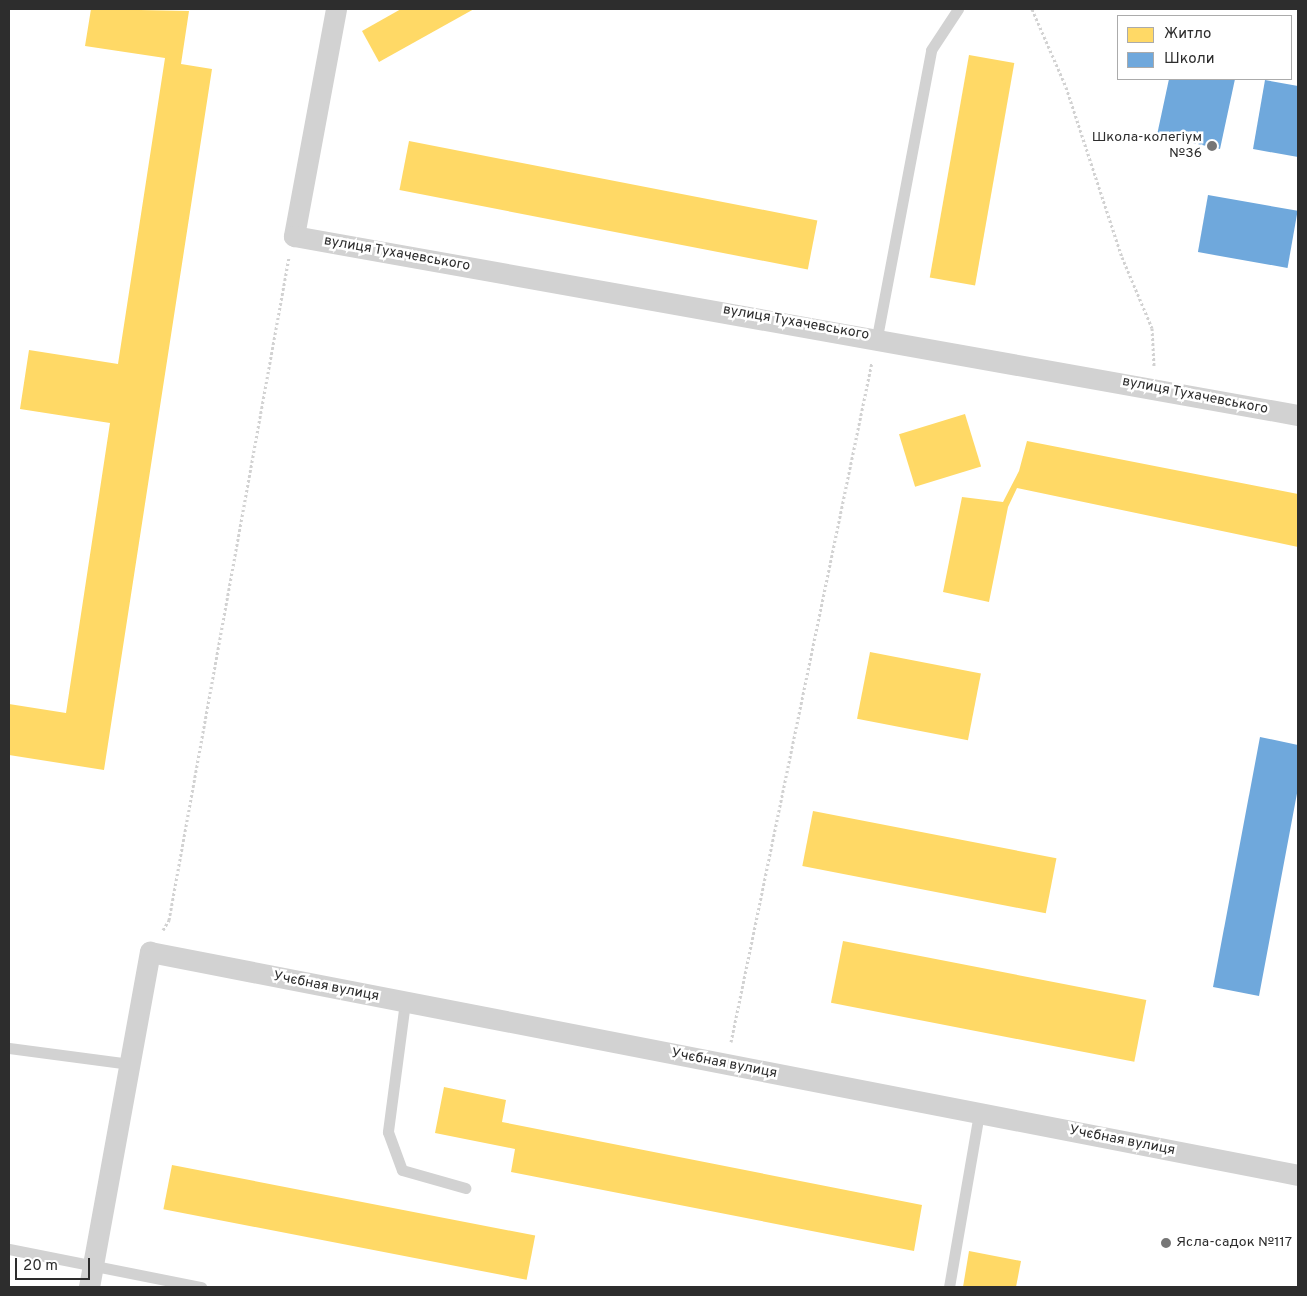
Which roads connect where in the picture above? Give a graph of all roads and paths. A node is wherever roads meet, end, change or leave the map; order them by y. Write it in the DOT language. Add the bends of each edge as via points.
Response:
graph roads {
  1 [pos="336,9"];
  2 [pos="958,9"];
  3 [pos="1032,9"];
  4 [pos="294,236"];
  5 [pos="877,337"];
  6 [pos="1155,389"];
  7 [pos="1298,415"];
  8 [pos="150,952"];
  9 [pos="405,1002"];
  10 [pos="9,1048"];
  11 [pos="130,1064"];
  12 [pos="727,1064"];
  13 [pos="979,1113"];
  14 [pos="1298,1175"];
  15 [pos="466,1188"];
  16 [pos="9,1249"];
  17 [pos="91,1277"];
  18 [pos="948,1286"];
  19 [pos="201,1287"];
  1 -- 4 [label="street"];
  2 -- 5 [label="lane" via="931,50"];
  3 -- 6 [label="path" via="1066,87 1122,257 1152,328"];
  4 -- 5 [label="street, вулиця Тухачевського"];
  4 -- 8 [label="path" via="169,920"];
  5 -- 6 [label="street, вулиця Тухачевського"];
  5 -- 12 [label="path"];
  6 -- 7 [label="street, вулиця Тухачевського"];
  8 -- 9 [label="street, Учєбная вулиця"];
  8 -- 11 [label="street"];
  9 -- 12 [label="street, Учєбная вулиця"];
  9 -- 15 [label="lane" via="388,1132 402,1170"];
  10 -- 11 [label="lane"];
  11 -- 17 [label="street"];
  12 -- 13 [label="street, Учєбная вулиця"];
  13 -- 14 [label="street, Учєбная вулиця"];
  13 -- 18 [label="lane"];
  16 -- 17 [label="lane"];
  17 -- 19 [label="lane"];
}
